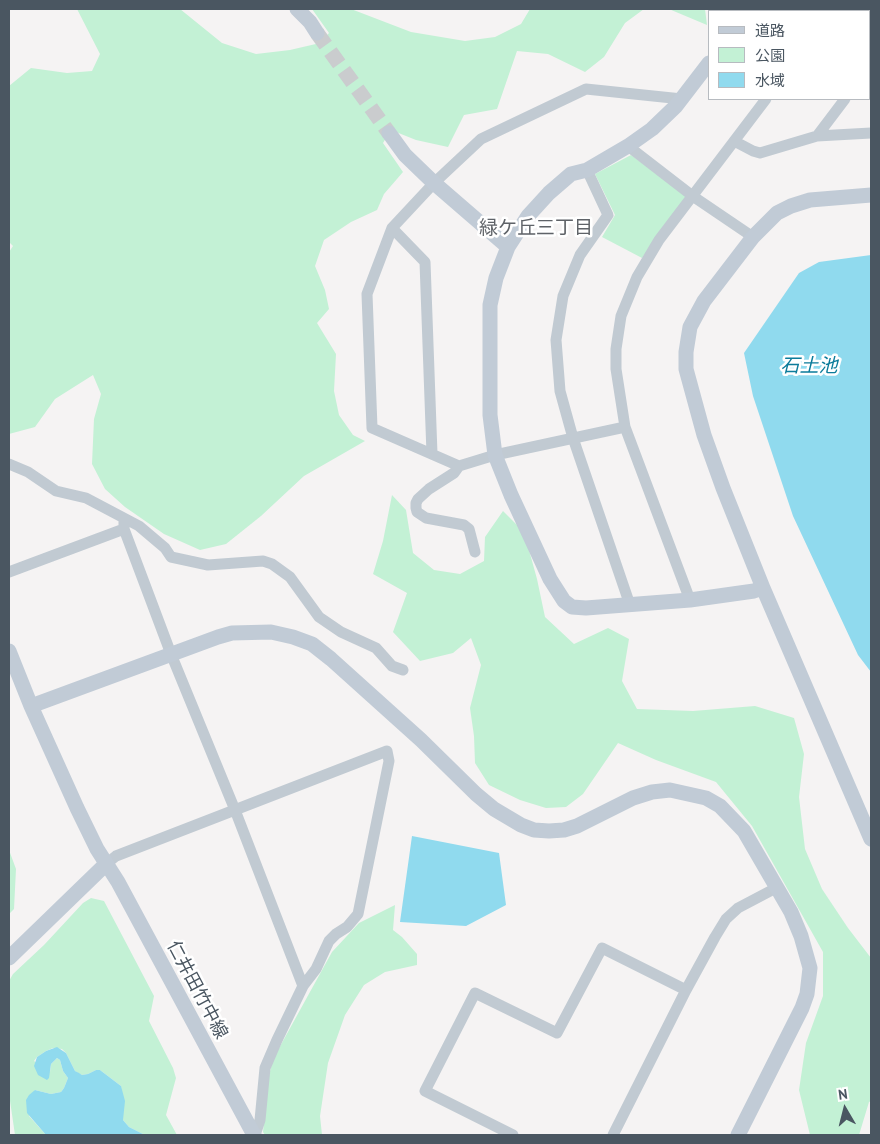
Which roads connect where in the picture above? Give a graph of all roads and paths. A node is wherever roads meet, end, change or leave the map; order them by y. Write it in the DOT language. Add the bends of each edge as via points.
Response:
graph roads {
  1 [pos="297,9"];
  2 [pos="317,33"];
  3 [pos="708,64"];
  4 [pos="682,99"];
  5 [pos="765,100"];
  6 [pos="844,100"];
  7 [pos="389,133"];
  8 [pos="871,133"];
  9 [pos="817,136"];
  10 [pos="734,142"];
  11 [pos="628,146"];
  12 [pos="587,170"];
  13 [pos="434,183"];
  14 [pos="871,195"];
  15 [pos="694,197"];
  16 [pos="392,228"];
  17 [pos="753,238"];
  18 [pos="508,247"];
  19 [pos="625,427"];
  20 [pos="573,438"];
  21 [pos="432,454"];
  22 [pos="496,455"];
  23 [pos="9,464"];
  24 [pos="459,466"];
  25 [pos="124,524"];
  26 [pos="474,552"];
  27 [pos="9,572"];
  28 [pos="763,588"];
  29 [pos="690,600"];
  30 [pos="630,605"];
  31 [pos="171,654"];
  32 [pos="10,656"];
  33 [pos="403,670"];
  34 [pos="31,706"];
  35 [pos="235,810"];
  36 [pos="871,839"];
  37 [pos="106,864"];
  38 [pos="776,888"];
  39 [pos="9,958"];
  40 [pos="304,986"];
  41 [pos="686,990"];
  42 [pos="254,1135"];
  43 [pos="513,1135"];
  44 [pos="613,1135"];
  45 [pos="738,1135"];
  1 -- 2 [label="street"];
  3 -- 4 [label="street"];
  4 -- 11 [label="street" via="652,129"];
  4 -- 13 [label="street" via="586,89 481,139"];
  5 -- 10 [label="street"];
  6 -- 9 [label="street"];
  7 -- 13 [label="street"];
  8 -- 9 [label="street"];
  9 -- 10 [label="street" via="760,153"];
  10 -- 15 [label="street"];
  11 -- 12 [label="street"];
  11 -- 15 [label="street"];
  12 -- 18 [label="street" via="571,174 549,193 528,216"];
  12 -- 20 [label="street" via="608,215 580,255 563,296 556,340 560,392"];
  13 -- 16 [label="street"];
  13 -- 18 [label="street"];
  14 -- 17 [label="street" via="810,200 791,206 778,213"];
  15 -- 17 [label="street"];
  15 -- 19 [label="street" via="660,240 637,277 621,316 616,369"];
  16 -- 21 [label="street" via="425,262"];
  16 -- 21 [label="street" via="367,294 372,428"];
  17 -- 28 [label="street" via="696,313 690,327 686,369 704,435"];
  18 -- 22 [label="street" via="490,305 490,415"];
  19 -- 20 [label="street"];
  19 -- 29 [label="street"];
  20 -- 22 [label="street"];
  20 -- 30 [label="street"];
  21 -- 24 [label="street"];
  22 -- 24 [label="street"];
  22 -- 30 [label="street" via="550,579 564,601 572,607 586,608"];
  23 -- 25 [label="street" via="28,472 56,491 86,498"];
  24 -- 26 [label="street" via="418,499 416,508 426,518 464,525 469,529"];
  25 -- 27 [label="street"];
  25 -- 31 [label="street"];
  25 -- 33 [label="street" via="139,526 171,557 208,566 263,561 272,564 290,577 319,617 341,632 376,648 392,666"];
  28 -- 29 [label="street"];
  28 -- 36 [label="street"];
  29 -- 30 [label="street"];
  31 -- 34 [label="street"];
  31 -- 35 [label="street"];
  31 -- 38 [label="street" via="232,633 271,632 312,644 421,740 494,810 521,825 534,830 564,830 652,792 685,792 706,798 736,821"];
  32 -- 34 [label="street, 仁井田竹中線"];
  34 -- 37 [label="street, 仁井田竹中線"];
  35 -- 37 [label="street" via="116,856"];
  35 -- 40 [label="street"];
  35 -- 40 [label="street" via="388,751 389,761 358,914 330,941"];
  37 -- 39 [label="street"];
  37 -- 42 [label="street, 仁井田竹中線"];
  38 -- 41 [label="street" via="738,908 726,919"];
  38 -- 45 [label="street" via="791,912 808,958 807,994"];
  40 -- 42 [label="street" via="265,1068 260,1120"];
  41 -- 43 [label="street" via="602,948 557,1034 475,993 425,1091"];
  41 -- 44 [label="street"];
}
